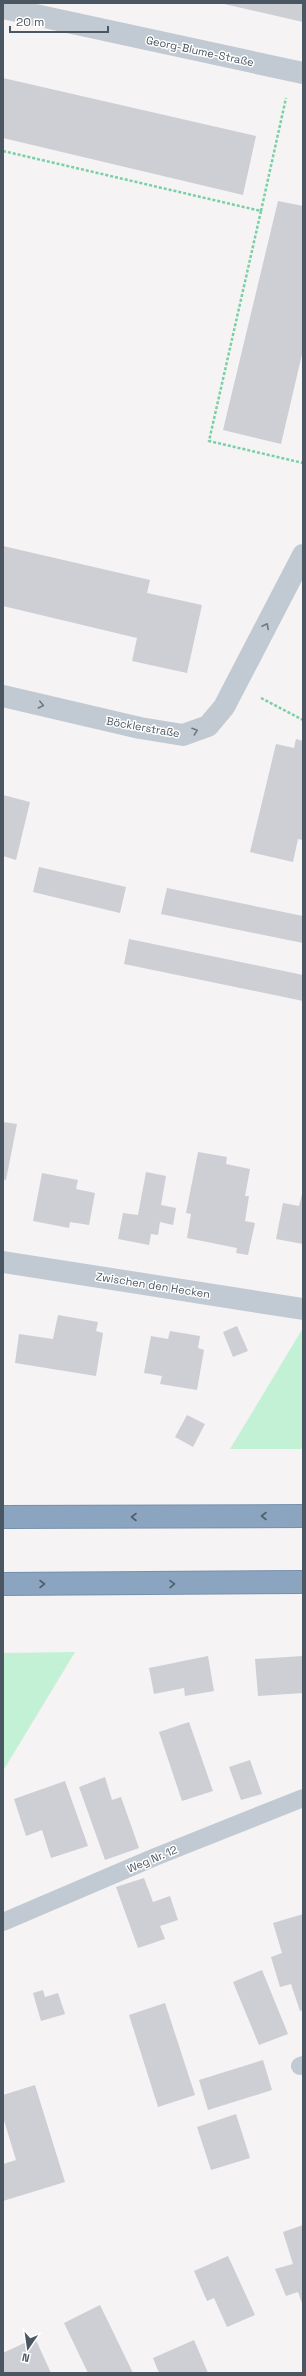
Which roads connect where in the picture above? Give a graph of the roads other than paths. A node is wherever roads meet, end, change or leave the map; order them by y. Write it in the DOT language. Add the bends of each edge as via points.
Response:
graph roads {
  1 [pos="3,8"];
  2 [pos="298,72"];
  3 [pos="303,555"];
  4 [pos="3,696"];
  5 [pos="3,1262"];
  6 [pos="302,1306"];
  7 [pos="3,1516"];
  8 [pos="303,1516"];
  9 [pos="303,1582"];
  10 [pos="3,1584"];
  11 [pos="303,1798"];
  12 [pos="3,1922"];
  1 -- 2 [label="street, Georg-Blume-Straße"];
  4 -- 3 [label="street, Böcklerstraße, one-way" via="140,728 183,735 208,726 224,707"];
  5 -- 6 [label="street, Zwischen den Hecken"];
  8 -- 7 [label="highway, one-way"];
  10 -- 9 [label="highway, one-way"];
  11 -- 12 [label="lane, Weg Nr. 12" via="155,1857"];
}
